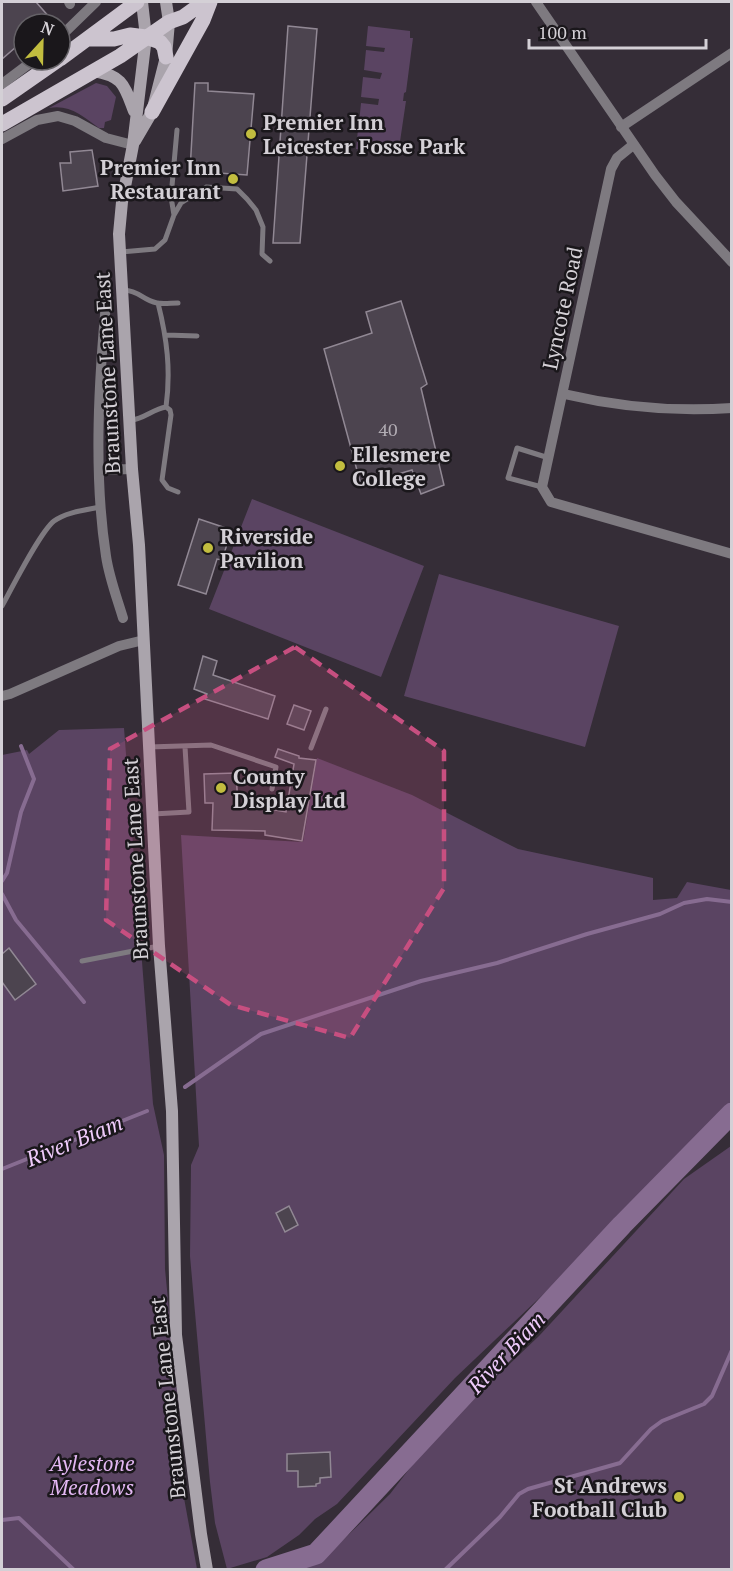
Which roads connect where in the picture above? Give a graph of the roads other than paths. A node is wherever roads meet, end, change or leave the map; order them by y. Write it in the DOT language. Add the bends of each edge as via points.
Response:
graph roads {
  1 [pos="94,2"];
  2 [pos="140,2"];
  3 [pos="166,2"];
  4 [pos="204,2"];
  5 [pos="210,2"];
  6 [pos="536,2"];
  7 [pos="169,22"];
  8 [pos="72,25"];
  9 [pos="146,37"];
  10 [pos="90,39"];
  11 [pos="72,51"];
  12 [pos="732,53"];
  13 [pos="166,57"];
  14 [pos="94,71"];
  15 [pos="19,72"];
  16 [pos="40,72"];
  17 [pos="27,81"];
  18 [pos="2,86"];
  19 [pos="2,99"];
  20 [pos="152,112"];
  21 [pos="135,115"];
  22 [pos="2,123"];
  23 [pos="621,126"];
  24 [pos="177,130"];
  25 [pos="2,139"];
  26 [pos="133,145"];
  27 [pos="633,145"];
  28 [pos="174,215"];
  29 [pos="120,252"];
  30 [pos="270,261"];
  31 [pos="732,262"];
  32 [pos="122,290"];
  33 [pos="107,293"];
  34 [pos="158,303"];
  35 [pos="178,303"];
  36 [pos="166,335"];
  37 [pos="197,336"];
  38 [pos="564,394"];
  39 [pos="166,407"];
  40 [pos="732,408"];
  41 [pos="129,420"];
  42 [pos="549,458"];
  43 [pos="132,469"];
  44 [pos="100,470"];
  45 [pos="542,487"];
  46 [pos="178,492"];
  47 [pos="101,506"];
  48 [pos="732,554"];
  49 [pos="2,606"];
  50 [pos="123,618"];
  51 [pos="144,640"];
  52 [pos="2,696"];
  53 [pos="326,709"];
  54 [pos="148,747"];
  55 [pos="185,747"];
  56 [pos="311,748"];
  57 [pos="272,789"];
  58 [pos="153,814"];
  59 [pos="159,946"];
  60 [pos="82,961"];
  61 [pos="207,1569"];
  1 -- 8 [label="street"];
  2 -- 9 [label="street, Braunstone Lane East"];
  2 -- 10 [label="main road"];
  3 -- 7 [label="street, Braunstone Lane East"];
  4 -- 7 [label="main road"];
  5 -- 20 [label="main road"];
  6 -- 23 [label="street"];
  7 -- 9 [label="main road"];
  7 -- 13 [label="street, Braunstone Lane East"];
  9 -- 10 [label="main road"];
  9 -- 13 [label="main road" via="160,42"];
  9 -- 14 [label="main road"];
  9 -- 21 [label="street, Braunstone Lane East"];
  10 -- 11 [label="main road"];
  12 -- 23 [label="street"];
  13 -- 20 [label="street, Braunstone Lane East"];
  14 -- 21 [label="street" via="112,75 124,85"];
  14 -- 22 [label="main road"];
  15 -- 18 [label="street"];
  16 -- 17 [label="main road"];
  17 -- 18 [label="street"];
  17 -- 19 [label="main road"];
  20 -- 26 [label="street, Braunstone Lane East"];
  21 -- 26 [label="street, Braunstone Lane East"];
  23 -- 27 [label="street"];
  24 -- 28 [label="lane" via="171,197"];
  25 -- 26 [label="street" via="38,120 58,116 106,138"];
  26 -- 29 [label="street, Braunstone Lane East" via="122,201"];
  27 -- 31 [label="street" via="676,202"];
  27 -- 38 [label="street, Lyncote Road" via="617,158 611,169"];
  28 -- 29 [label="lane" via="165,240 155,249"];
  28 -- 30 [label="lane" via="181,203 206,187 237,189 263,227 262,254"];
  29 -- 32 [label="street, Braunstone Lane East"];
  32 -- 34 [label="lane" via="134,290"];
  32 -- 41 [label="street, Braunstone Lane East"];
  33 -- 44 [label="street" via="101,360"];
  34 -- 35 [label="lane"];
  34 -- 36 [label="lane"];
  36 -- 37 [label="lane"];
  36 -- 39 [label="lane"];
  38 -- 40 [label="street" via="638,407"];
  38 -- 42 [label="street, Lyncote Road"];
  39 -- 41 [label="lane" via="140,420"];
  39 -- 46 [label="lane" via="171,415 162,480"];
  41 -- 43 [label="street, Braunstone Lane East"];
  42 -- 45 [label="street, Lyncote Road"];
  42 -- 45 [label="lane" via="517,448 508,478"];
  43 -- 44 [label="street"];
  43 -- 51 [label="street, Braunstone Lane East"];
  44 -- 47 [label="street"];
  45 -- 48 [label="street" via="551,502"];
  47 -- 49 [label="lane" via="54,521"];
  47 -- 50 [label="street" via="106,557"];
  51 -- 52 [label="street" via="119,646"];
  51 -- 54 [label="street, Braunstone Lane East"];
  53 -- 56 [label="lane"];
  54 -- 55 [label="lane"];
  54 -- 58 [label="street, Braunstone Lane East"];
  55 -- 57 [label="lane" via="212,745 276,767"];
  55 -- 58 [label="lane" via="189,812"];
  58 -- 59 [label="street, Braunstone Lane East"];
  59 -- 60 [label="lane"];
  59 -- 61 [label="street, Braunstone Lane East" via="172,1111 176,1335"];
}
